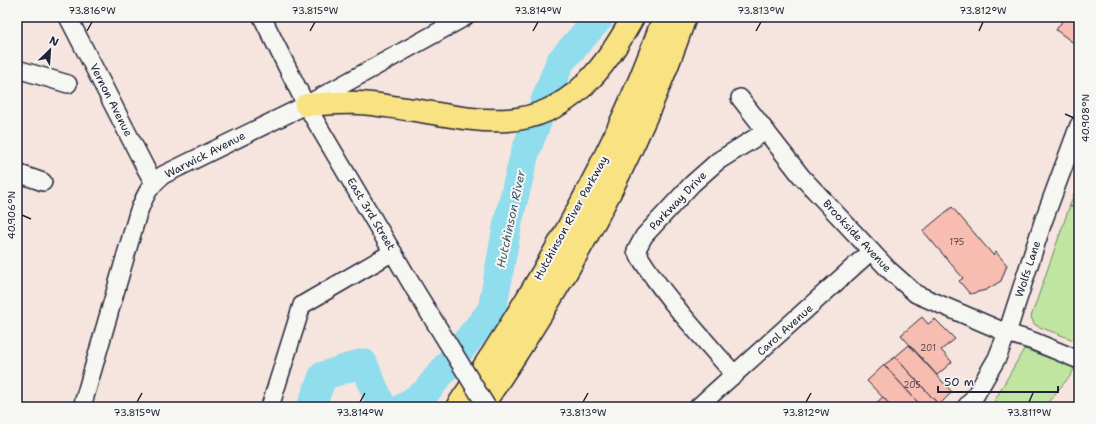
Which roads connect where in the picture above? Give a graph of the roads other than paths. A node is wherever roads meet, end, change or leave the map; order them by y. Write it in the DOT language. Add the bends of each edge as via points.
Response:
graph roads {
  1 [pos="68,17"];
  2 [pos="262,17"];
  3 [pos="465,17"];
  4 [pos="633,17"];
  5 [pos="664,17"];
  6 [pos="685,17"];
  7 [pos="17,69"];
  8 [pos="68,84"];
  9 [pos="740,98"];
  10 [pos="306,105"];
  11 [pos="1079,125"];
  12 [pos="766,131"];
  13 [pos="17,173"];
  14 [pos="43,182"];
  15 [pos="154,183"];
  16 [pos="872,251"];
  17 [pos="393,252"];
  18 [pos="1007,333"];
  19 [pos="1079,360"];
  20 [pos="735,375"];
  21 [pos="82,407"];
  22 [pos="270,407"];
  23 [pos="457,407"];
  24 [pos="481,407"];
  25 [pos="487,407"];
  26 [pos="698,407"];
  27 [pos="966,407"];
  1 -- 15 [label="street, Vernon Avenue"];
  2 -- 10 [label="street, East 3rd Street"];
  3 -- 10 [label="street, Warwick Avenue"];
  4 -- 10 [label="highway" via="604,63 586,85 568,99 537,115 508,120 476,119 360,103"];
  5 -- 23 [label="highway, Hutchinson River Parkway" via="628,108 594,180 553,254"];
  6 -- 24 [label="highway, Hutchinson River Parkway" via="651,105 603,206 548,303"];
  7 -- 8 [label="street"];
  9 -- 12 [label="street, Brookside Avenue"];
  10 -- 15 [label="street, Warwick Avenue" via="164,175"];
  10 -- 17 [label="street, East 3rd Street"];
  11 -- 18 [label="street, Wolfs Lane" via="1043,222"];
  12 -- 16 [label="street, Brookside Avenue" via="801,176"];
  12 -- 20 [label="street, Parkway Drive" via="718,161 692,184 644,236 636,251 671,301"];
  13 -- 14 [label="street"];
  15 -- 21 [label="street, Warwick Avenue" via="138,213"];
  16 -- 18 [label="street, Brookside Avenue" via="916,294"];
  16 -- 20 [label="street, Carol Avenue"];
  17 -- 22 [label="street" via="302,305"];
  17 -- 25 [label="street, East 3rd Street, bridge"];
  18 -- 19 [label="street, Brookside Avenue"];
  18 -- 27 [label="street, Wolfs Lane" via="997,358"];
  20 -- 26 [label="street, Carol Avenue"];
}
